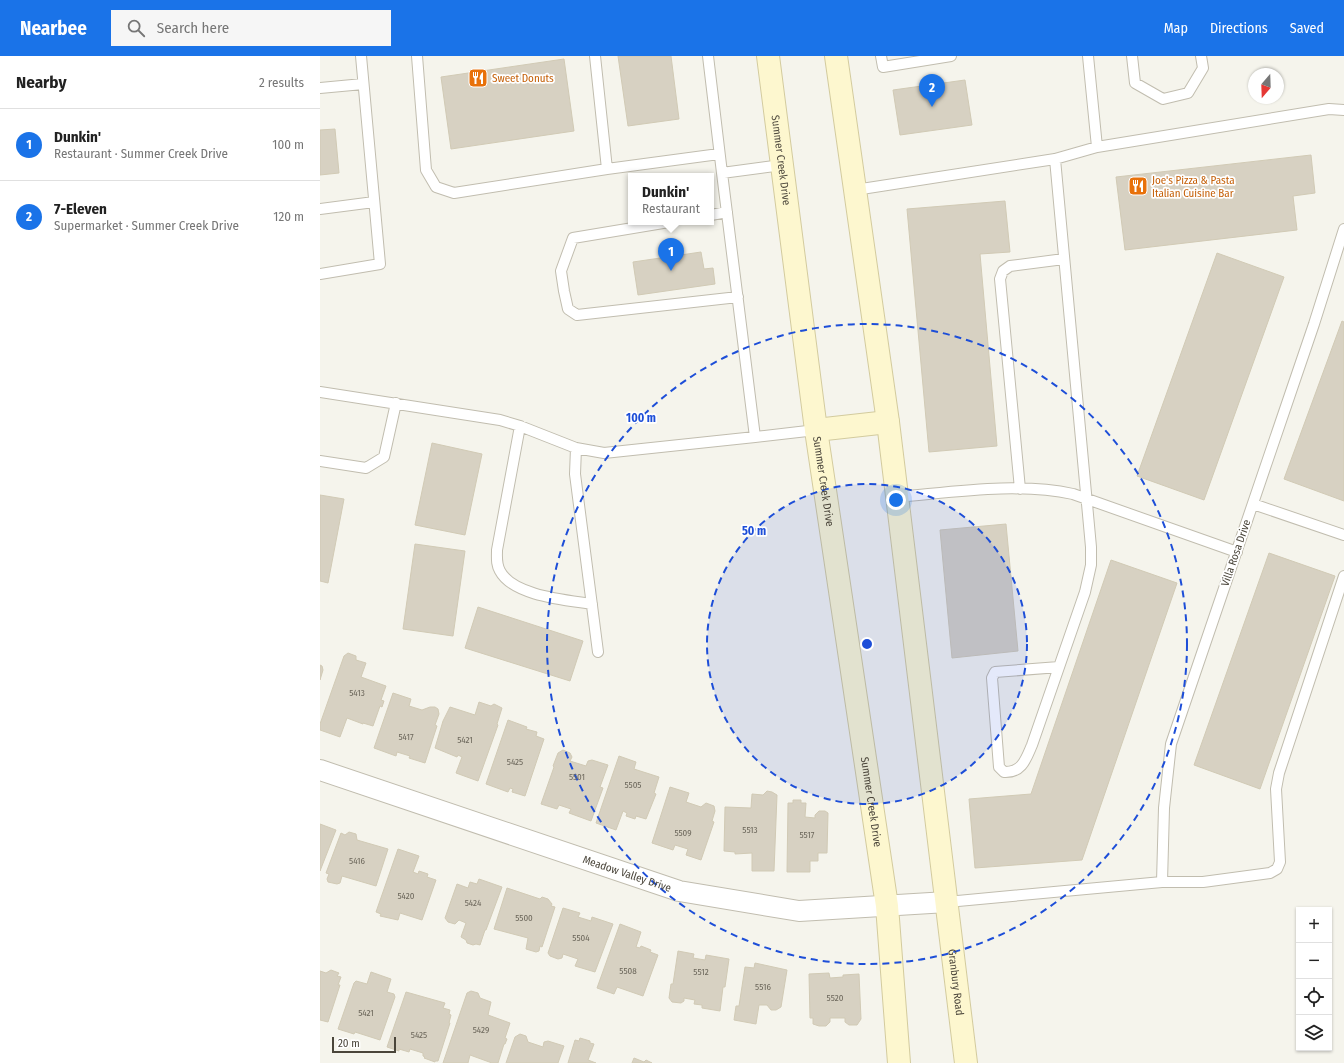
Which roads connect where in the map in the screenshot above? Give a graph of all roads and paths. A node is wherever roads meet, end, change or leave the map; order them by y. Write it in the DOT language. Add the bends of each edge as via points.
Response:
graph roads {
  1 [pos="360,56"];
  2 [pos="417,56"];
  3 [pos="595,56"];
  4 [pos="708,56"];
  5 [pos="768,56"];
  6 [pos="836,56"];
  7 [pos="881,56"];
  8 [pos="951,56"];
  9 [pos="1088,56"];
  10 [pos="1132,56"];
  11 [pos="1201,56"];
  12 [pos="363,84"];
  13 [pos="320,88"];
  14 [pos="1344,110"];
  15 [pos="1097,147"];
  16 [pos="719,154"];
  17 [pos="1055,159"];
  18 [pos="782,164"];
  19 [pos="607,169"];
  20 [pos="722,173"];
  21 [pos="855,190"];
  22 [pos="374,202"];
  23 [pos="320,209"];
  24 [pos="727,212"];
  25 [pos="714,214"];
  26 [pos="651,225"];
  27 [pos="1344,229"];
  28 [pos="1064,259"];
  29 [pos="320,274"];
  30 [pos="738,297"];
  31 [pos="320,392"];
  32 [pos="396,403"];
  33 [pos="888,422"];
  34 [pos="520,426"];
  35 [pos="816,430"];
  36 [pos="755,437"];
  37 [pos="576,448"];
  38 [pos="320,461"];
  39 [pos="1020,489"];
  40 [pos="897,496"];
  41 [pos="1086,499"];
  42 [pos="1253,504"];
  43 [pos="1344,535"];
  44 [pos="1237,552"];
  45 [pos="1344,576"];
  46 [pos="592,604"];
  47 [pos="598,652"];
  48 [pos="1059,667"];
  49 [pos="320,770"];
  50 [pos="1162,882"];
  51 [pos="947,902"];
  52 [pos="887,906"];
  53 [pos="899,1063"];
  54 [pos="966,1063"];
  1 -- 12 [label="lane"];
  2 -- 19 [label="lane" via="426,170 436,187 454,193"];
  3 -- 19 [label="lane"];
  4 -- 16 [label="lane"];
  5 -- 18 [label="main road, Summer Creek Drive"];
  6 -- 21 [label="main road"];
  7 -- 8 [label="lane" via="883,67"];
  9 -- 15 [label="lane"];
  10 -- 11 [label="lane" via="1135,82 1163,99 1188,93 1203,68"];
  12 -- 13 [label="lane"];
  12 -- 22 [label="lane"];
  14 -- 15 [label="lane" via="1329,109"];
  15 -- 17 [label="lane"];
  16 -- 19 [label="lane"];
  16 -- 20 [label="lane"];
  17 -- 21 [label="lane"];
  17 -- 28 [label="lane"];
  18 -- 20 [label="lane"];
  18 -- 35 [label="main road, Summer Creek Drive"];
  20 -- 24 [label="lane"];
  21 -- 33 [label="main road"];
  22 -- 23 [label="lane"];
  22 -- 29 [label="lane" via="380,264"];
  24 -- 25 [label="lane"];
  24 -- 30 [label="lane"];
  26 -- 30 [label="lane" via="573,238 561,271 568,309 577,315"];
  27 -- 42 [label="lane, Villa Rosa Drive"];
  28 -- 39 [label="lane" via="1010,266 1002,271 1000,279"];
  28 -- 41 [label="lane"];
  30 -- 36 [label="lane"];
  31 -- 32 [label="lane"];
  32 -- 34 [label="lane" via="500,420"];
  32 -- 38 [label="lane" via="384,457 366,468"];
  33 -- 35 [label="main road"];
  33 -- 40 [label="main road"];
  34 -- 37 [label="lane"];
  34 -- 46 [label="lane" via="497,550 500,572 508,581 520,588 548,598"];
  35 -- 36 [label="lane"];
  35 -- 52 [label="main road, Summer Creek Drive"];
  36 -- 37 [label="lane" via="604,453"];
  37 -- 46 [label="lane" via="575,474"];
  39 -- 40 [label="lane"];
  39 -- 41 [label="lane" via="1053,490"];
  40 -- 51 [label="main road"];
  41 -- 44 [label="lane"];
  41 -- 48 [label="lane" via="1091,565 1085,592"];
  42 -- 43 [label="lane"];
  42 -- 44 [label="lane, Villa Rosa Drive"];
  44 -- 50 [label="lane, Villa Rosa Drive" via="1170,744 1164,808"];
  45 -- 50 [label="lane" via="1279,773 1276,789 1280,862 1277,869 1270,873 1203,882"];
  46 -- 47 [label="lane"];
  48 -- 48 [label="lane" via="1025,762 1016,770 1004,772 999,767 992,678 995,672"];
  49 -- 52 [label="street, Meadow Valley Drive" via="679,892 799,911"];
  50 -- 51 [label="lane"];
  51 -- 52 [label="street, Meadow Valley Drive"];
  51 -- 54 [label="main road, Granbury Road"];
  52 -- 53 [label="main road"];
}
